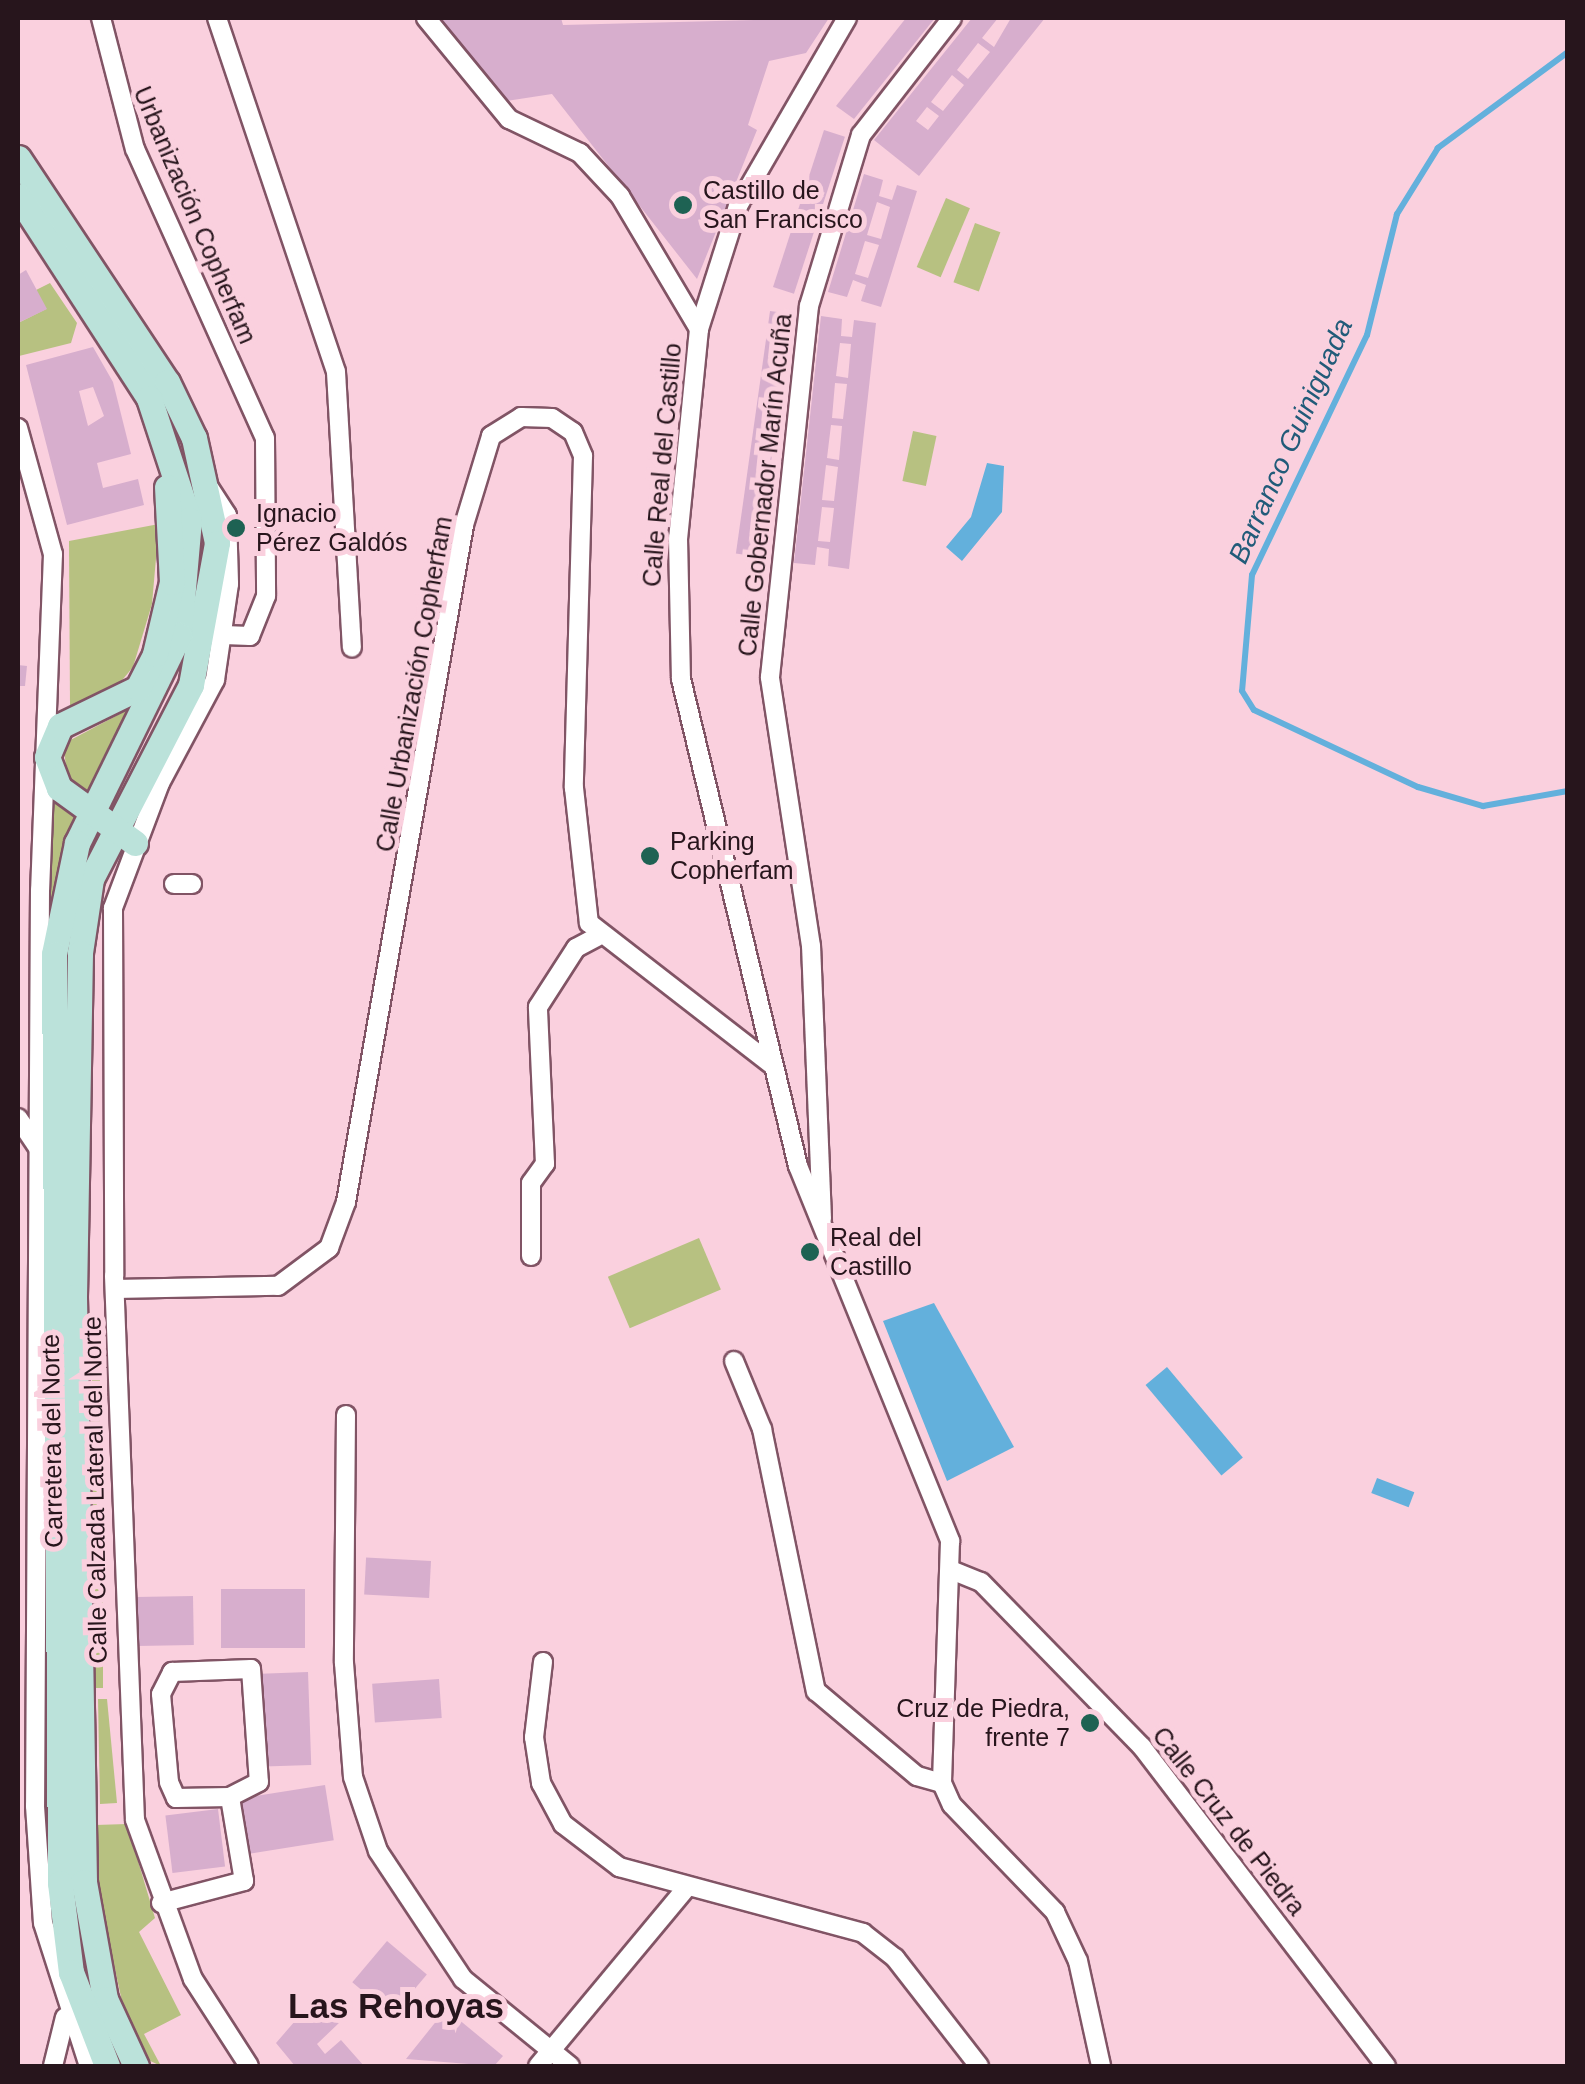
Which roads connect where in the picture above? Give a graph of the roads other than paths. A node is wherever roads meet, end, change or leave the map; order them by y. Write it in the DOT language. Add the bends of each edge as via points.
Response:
graph roads {
  1 [pos="101,18"];
  2 [pos="217,18"];
  3 [pos="426,18"];
  4 [pos="846,18"];
  5 [pos="952,18"];
  6 [pos="18,158"];
  7 [pos="18,196"];
  8 [pos="699,329"];
  9 [pos="149,398"];
  10 [pos="18,428"];
  11 [pos="208,486"];
  12 [pos="224,634"];
  13 [pos="352,648"];
  14 [pos="47,756"];
  15 [pos="90,813"];
  16 [pos="113,828"];
  17 [pos="136,843"];
  18 [pos="597,937"];
  19 [pos="771,1064"];
  20 [pos="18,1108"];
  21 [pos="39,1109"];
  22 [pos="18,1118"];
  23 [pos="40,1151"];
  24 [pos="822,1234"];
  25 [pos="531,1256"];
  26 [pos="115,1289"];
  27 [pos="734,1361"];
  28 [pos="346,1415"];
  29 [pos="951,1570"];
  30 [pos="543,1662"];
  31 [pos="942,1783"];
  32 [pos="230,1797"];
  33 [pos="687,1887"];
  34 [pos="161,1904"];
  35 [pos="66,2016"];
  36 [pos="1362,2039"];
  37 [pos="544,2060"];
  38 [pos="53,2066"];
  39 [pos="89,2066"];
  40 [pos="107,2066"];
  41 [pos="136,2066"];
  42 [pos="248,2066"];
  43 [pos="570,2066"];
  44 [pos="979,2066"];
  45 [pos="1101,2066"];
  46 [pos="1371,2066"];
  47 [pos="1386,2066"];
  1 -- 12 [label="street, Urbanización Copherfam" via="135,148 265,438 266,596 250,636"];
  2 -- 13 [label="street" via="336,372"];
  3 -- 8 [label="street" via="509,119 580,153 620,196"];
  4 -- 8 [label="street, Calle Real del Castillo" via="738,206"];
  5 -- 24 [label="street, Calle Gobernador Marín Acuña" via="861,136 809,306 770,677 811,946"];
  6 -- 11 [label="street, Carretera del Norte" via="167,382"];
  7 -- 9 [label="street"];
  8 -- 19 [label="street, Calle Real del Castillo" via="676,570 681,679"];
  9 -- 14 [label="street" via="171,524 172,582 155,654 138,688 60,726"];
  9 -- 15 [label="street, Carretera del Norte" via="178,465 189,582 156,692"];
  10 -- 14 [label="street" via="53,554"];
  11 -- 12 [label="street, Calle Calzada Lateral del Norte" via="227,515"];
  11 -- 16 [label="street, Carretera del Norte" via="216,543 204,642"];
  12 -- 17 [label="street, Calle Calzada Lateral del Norte" via="216,680"];
  14 -- 15 [label="street" via="59,788"];
  14 -- 21 [label="street"];
  15 -- 16 [label="street"];
  15 -- 40 [label="street, Carretera del Norte" via="66,871 54,954 50,1318 62,1925 80,2004"];
  16 -- 17 [label="street"];
  16 -- 41 [label="street, Carretera del Norte" via="91,879 80,953 74,1297 84,1882 105,1999"];
  17 -- 26 [label="street, Calle Calzada Lateral del Norte" via="118,885 109,953"];
  18 -- 19 [label="street" via="711,1010"];
  18 -- 25 [label="street" via="576,948 538,1007 545,1164 531,1183"];
  18 -- 26 [label="street, Calle Urbanización Copherfam" via="574,788 583,456 573,432 552,418 521,416 491,436 464,525 353,1164 329,1248 278,1286"];
  19 -- 24 [label="street, Calle Real del Castillo"];
  20 -- 21 [label="street"];
  21 -- 23 [label="street"];
  22 -- 23 [label="street"];
  23 -- 35 [label="street" via="35,1806 43,1923"];
  24 -- 29 [label="street" via="944,1518"];
  26 -- 34 [label="street, Calle Calzada Lateral del Norte" via="126,1738 135,1820"];
  27 -- 31 [label="street" via="762,1429 816,1691 918,1776"];
  28 -- 37 [label="street" via="353,1776 378,1851 416,1918 463,1979"];
  29 -- 31 [label="street"];
  29 -- 36 [label="street, Calle Cruz de Piedra" via="981,1582 1142,1747"];
  30 -- 33 [label="street" via="534,1737 541,1782 563,1824 619,1866"];
  31 -- 45 [label="street" via="952,1805 1055,1912 1078,1961"];
  32 -- 32 [label="street" via="176,1798 162,1694 172,1672 251,1668 259,1782"];
  32 -- 34 [label="street" via="244,1881"];
  33 -- 37 [label="street"];
  33 -- 44 [label="street" via="863,1932 895,1958"];
  34 -- 42 [label="street, Calle Calzada Lateral del Norte" via="193,1980"];
  35 -- 38 [label="street"];
  35 -- 39 [label="street"];
  36 -- 46 [label="street"];
  36 -- 47 [label="street"];
  37 -- 43 [label="street"];
}
